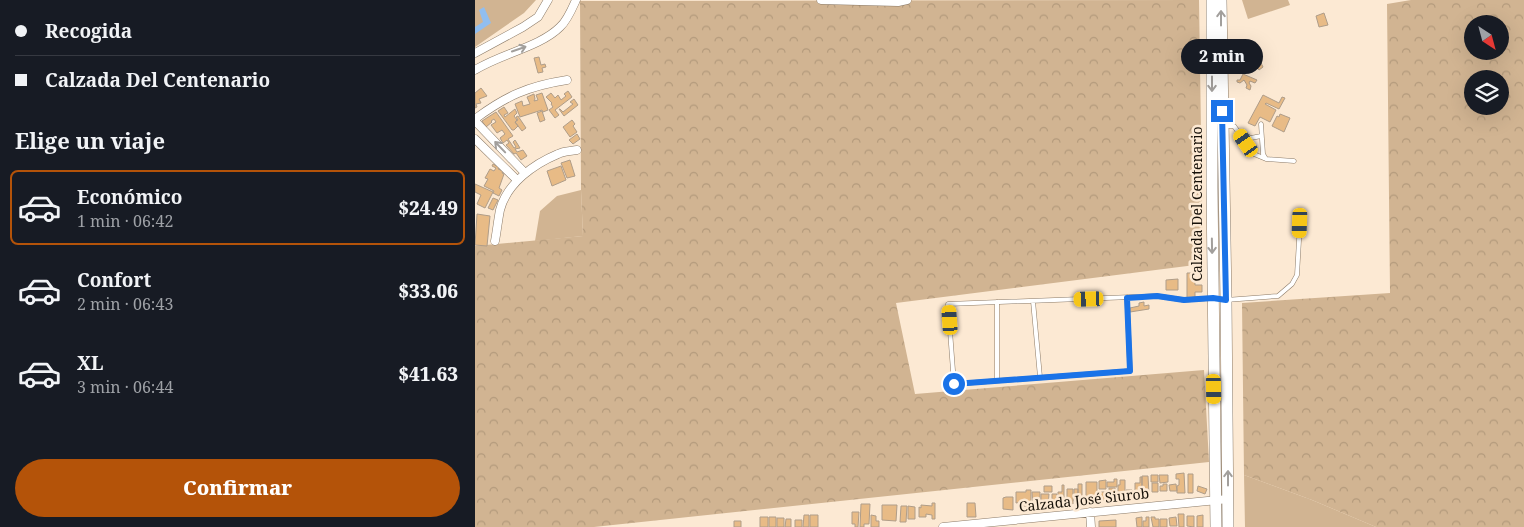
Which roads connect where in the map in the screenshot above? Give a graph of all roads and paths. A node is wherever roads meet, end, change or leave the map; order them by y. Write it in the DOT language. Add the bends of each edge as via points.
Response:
graph roads {
  1 [pos="548,0"];
  2 [pos="576,0"];
  3 [pos="821,0"];
  4 [pos="907,0"];
  5 [pos="1212,0"];
  6 [pos="1221,0"];
  7 [pos="475,53"];
  8 [pos="475,70"];
  9 [pos="567,80"];
  10 [pos="475,120"];
  11 [pos="1261,124"];
  12 [pos="1223,126"];
  13 [pos="1238,132"];
  14 [pos="1261,136"];
  15 [pos="475,139"];
  16 [pos="577,150"];
  17 [pos="1266,159"];
  18 [pos="1294,161"];
  19 [pos="525,173"];
  20 [pos="517,180"];
  21 [pos="1300,223"];
  22 [pos="495,240"];
  23 [pos="1127,298"];
  24 [pos="1213,298"];
  25 [pos="1226,300"];
  26 [pos="1033,301"];
  27 [pos="997,302"];
  28 [pos="1040,377"];
  29 [pos="997,380"];
  30 [pos="1222,499"];
  31 [pos="1091,512"];
  32 [pos="960,526"];
  33 [pos="944,527"];
  34 [pos="1091,527"];
  35 [pos="1216,527"];
  36 [pos="1228,527"];
  1 -- 7 [label="street" via="538,17"];
  8 -- 2 [label="street, one-way" via="504,54 546,38 561,27"];
  3 -- 4 [label="street"];
  5 -- 24 [label="main road, Calzada Del Centenario, one-way"];
  12 -- 6 [label="main road, Calzada Del Centenario, one-way"];
  9 -- 10 [label="street" via="515,93"];
  19 -- 10 [label="street, one-way"];
  11 -- 14 [label="lane"];
  12 -- 13 [label="lane" via="1234,126"];
  12 -- 25 [label="main road, Calzada Del Centenario"];
  13 -- 14 [label="lane" via="1251,138"];
  13 -- 17 [label="lane" via="1254,154"];
  14 -- 17 [label="lane"];
  15 -- 20 [label="street"];
  16 -- 19 [label="street" via="559,153"];
  17 -- 18 [label="lane"];
  19 -- 20 [label="street"];
  20 -- 22 [label="street" via="501,208"];
  21 -- 25 [label="lane" via="1299,270 1292,284 1278,296"];
  23 -- 24 [label="lane"];
  23 -- 26 [label="lane"];
  23 -- 28 [label="lane" via="1130,371"];
  24 -- 25 [label="lane"];
  24 -- 30 [label="main road, Calzada Del Centenario"];
  30 -- 25 [label="main road, Calzada Del Centenario, one-way"];
  26 -- 27 [label="lane"];
  26 -- 28 [label="lane"];
  27 -- 29 [label="lane"];
  27 -- 29 [label="lane" via="949,304 954,384"];
  28 -- 29 [label="lane"];
  30 -- 31 [label="street, Calzada José Siurob"];
  30 -- 35 [label="main road, Calzada Del Centenario"];
  30 -- 36 [label="main road, Calzada Del Centenario"];
  31 -- 32 [label="street, Calzada José Siurob"];
  31 -- 34 [label="street"];
  32 -- 33 [label="street, Calzada José Siurob"];
}
